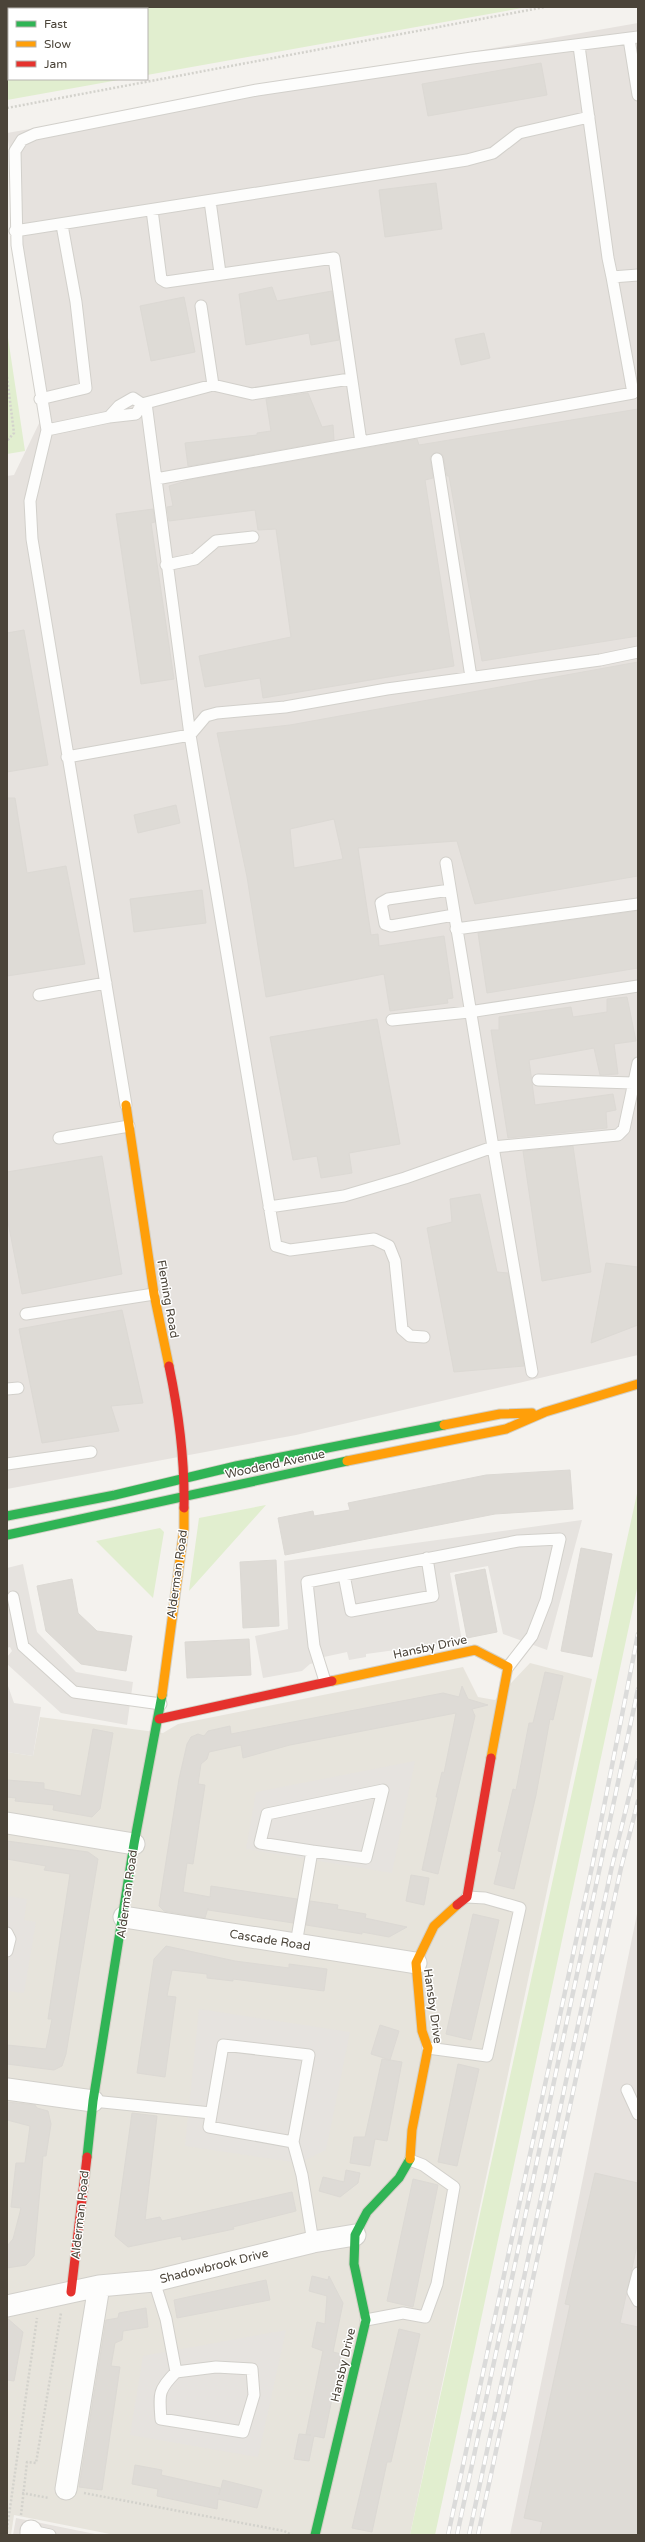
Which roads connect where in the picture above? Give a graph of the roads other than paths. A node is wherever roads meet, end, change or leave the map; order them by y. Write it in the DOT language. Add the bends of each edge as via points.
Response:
graph roads {
  1 [pos="634,38"];
  2 [pos="579,46"];
  3 [pos="638,95"];
  4 [pos="588,117"];
  5 [pos="210,201"];
  6 [pos="152,210"];
  7 [pos="62,225"];
  8 [pos="15,231"];
  9 [pos="220,274"];
  10 [pos="638,275"];
  11 [pos="612,277"];
  12 [pos="201,306"];
  13 [pos="350,379"];
  14 [pos="213,385"];
  15 [pos="636,392"];
  16 [pos="40,399"];
  17 [pos="144,403"];
  18 [pos="48,430"];
  19 [pos="361,442"];
  20 [pos="437,459"];
  21 [pos="156,479"];
  22 [pos="253,537"];
  23 [pos="166,565"];
  24 [pos="638,652"];
  25 [pos="471,677"];
  26 [pos="190,735"];
  27 [pos="67,757"];
  28 [pos="446,863"];
  29 [pos="450,890"];
  30 [pos="638,904"];
  31 [pos="454,915"];
  32 [pos="456,929"];
  33 [pos="106,983"];
  34 [pos="638,986"];
  35 [pos="39,995"];
  36 [pos="469,1012"];
  37 [pos="392,1020"];
  38 [pos="638,1063"];
  39 [pos="538,1080"];
  40 [pos="634,1083"];
  41 [pos="126,1105"];
  42 [pos="129,1126"];
  43 [pos="59,1138"];
  44 [pos="492,1147"];
  45 [pos="269,1207"];
  46 [pos="154,1294"];
  47 [pos="26,1314"];
  48 [pos="424,1337"];
  49 [pos="532,1372"];
  50 [pos="638,1384"];
  51 [pos="545,1412"];
  52 [pos="92,1452"];
  53 [pos="7,1464"];
  54 [pos="185,1479"];
  55 [pos="185,1497"];
  56 [pos="7,1516"];
  57 [pos="7,1535"];
  58 [pos="427,1558"];
  59 [pos="344,1575"];
  60 [pos="13,1597"];
  61 [pos="508,1667"];
  62 [pos="325,1681"];
  63 [pos="161,1704"];
  64 [pos="159,1719"];
  65 [pos="7,1823"];
  66 [pos="134,1844"];
  67 [pos="312,1851"];
  68 [pos="467,1897"];
  69 [pos="124,1917"];
  70 [pos="7,1934"];
  71 [pos="296,1944"];
  72 [pos="7,1951"];
  73 [pos="416,1963"];
  74 [pos="428,2048"];
  75 [pos="7,2089"];
  76 [pos="627,2090"];
  77 [pos="93,2101"];
  78 [pos="211,2113"];
  79 [pos="638,2114"];
  80 [pos="293,2142"];
  81 [pos="410,2160"];
  82 [pos="355,2234"];
  83 [pos="312,2242"];
  84 [pos="638,2273"];
  85 [pos="154,2281"];
  86 [pos="99,2286"];
  87 [pos="68,2292"];
  88 [pos="638,2301"];
  89 [pos="7,2306"];
  90 [pos="366,2320"];
  91 [pos="176,2372"];
  92 [pos="66,2489"];
  93 [pos="315,2535"];
  1 -- 2 [label="lane"];
  1 -- 3 [label="lane"];
  2 -- 4 [label="lane"];
  2 -- 8 [label="lane" via="472,58 257,90 35,134 22,140 15,151"];
  4 -- 5 [label="lane" via="519,133 493,154 467,160"];
  4 -- 11 [label="lane"];
  5 -- 6 [label="lane"];
  5 -- 9 [label="lane"];
  6 -- 7 [label="lane"];
  6 -- 9 [label="lane" via="161,279 166,282"];
  7 -- 8 [label="lane"];
  7 -- 16 [label="lane" via="76,302 86,388"];
  8 -- 16 [label="lane"];
  9 -- 13 [label="lane" via="334,258"];
  10 -- 11 [label="lane"];
  11 -- 15 [label="lane"];
  12 -- 14 [label="lane"];
  13 -- 14 [label="lane" via="252,394"];
  13 -- 19 [label="lane"];
  14 -- 17 [label="lane"];
  15 -- 19 [label="lane"];
  16 -- 18 [label="lane"];
  17 -- 18 [label="lane" via="136,414"];
  17 -- 21 [label="lane"];
  18 -- 27 [label="lane" via="30,501 32,539"];
  19 -- 21 [label="lane"];
  20 -- 25 [label="lane"];
  21 -- 23 [label="lane"];
  22 -- 23 [label="lane" via="216,541 195,559"];
  23 -- 26 [label="lane"];
  24 -- 25 [label="lane" via="600,660"];
  25 -- 26 [label="lane" via="285,707 217,713 206,716"];
  26 -- 27 [label="lane"];
  26 -- 45 [label="lane"];
  27 -- 33 [label="lane"];
  28 -- 29 [label="lane"];
  29 -- 31 [label="lane"];
  29 -- 31 [label="lane" via="388,899 382,903 385,924 391,926"];
  30 -- 32 [label="lane"];
  31 -- 32 [label="lane"];
  32 -- 36 [label="lane"];
  33 -- 35 [label="lane"];
  33 -- 41 [label="lane"];
  34 -- 36 [label="lane"];
  36 -- 37 [label="lane"];
  36 -- 44 [label="lane"];
  38 -- 40 [label="lane"];
  39 -- 40 [label="lane"];
  40 -- 44 [label="lane" via="624,1129 618,1135"];
  41 -- 42 [label="street, Fleming Road"];
  42 -- 43 [label="lane"];
  42 -- 46 [label="street, Fleming Road"];
  44 -- 45 [label="lane" via="405,1178 344,1196"];
  44 -- 49 [label="lane"];
  45 -- 48 [label="lane" via="276,1246 290,1250 374,1239 389,1246 394,1261 402,1329 410,1336"];
  46 -- 47 [label="lane"];
  46 -- 54 [label="street, Fleming Road" via="180,1421"];
  50 -- 51 [label="street, Woodend Avenue"];
  51 -- 54 [label="street, Woodend Avenue" via="500,1414 236,1466"];
  51 -- 55 [label="street, Woodend Avenue" via="506,1429 241,1483"];
  52 -- 53 [label="lane"];
  54 -- 55 [label="street, Fleming Road"];
  54 -- 56 [label="street, Woodend Avenue" via="115,1496"];
  55 -- 57 [label="street, Woodend Avenue"];
  55 -- 63 [label="street, Alderman Road" via="184,1529"];
  58 -- 59 [label="lane"];
  58 -- 59 [label="lane" via="433,1596 351,1611"];
  58 -- 61 [label="lane" via="518,1541 560,1539 546,1600 532,1636"];
  59 -- 62 [label="lane" via="307,1582 314,1646"];
  60 -- 63 [label="lane" via="23,1646 74,1692"];
  61 -- 62 [label="street, Hansby Drive" via="475,1650"];
  61 -- 68 [label="street"];
  62 -- 64 [label="street, Hansby Drive"];
  63 -- 64 [label="street, Alderman Road"];
  64 -- 66 [label="street, Alderman Road"];
  65 -- 66 [label="street"];
  66 -- 69 [label="street, Alderman Road"];
  67 -- 67 [label="lane" via="366,1858 383,1790 267,1814 260,1843"];
  67 -- 71 [label="lane"];
  68 -- 73 [label="street, Hansby Drive" via="434,1926"];
  68 -- 74 [label="lane" via="485,1898 520,1908 488,2056"];
  69 -- 71 [label="street, Cascade Road"];
  69 -- 77 [label="street, Alderman Road"];
  70 -- 72 [label="lane" via="10,1938"];
  71 -- 73 [label="street, Cascade Road"];
  73 -- 74 [label="street, Hansby Drive" via="422,2031"];
  74 -- 81 [label="street, Hansby Drive" via="412,2130"];
  75 -- 77 [label="street"];
  76 -- 79 [label="lane"];
  77 -- 78 [label="lane"];
  77 -- 87 [label="street, Alderman Road"];
  78 -- 80 [label="lane" via="209,2127"];
  78 -- 80 [label="lane" via="223,2045 309,2055"];
  80 -- 83 [label="lane" via="302,2175"];
  81 -- 82 [label="street, Hansby Drive" via="399,2178 368,2212"];
  81 -- 90 [label="lane" via="423,2165 454,2187 437,2284 425,2317 403,2313"];
  82 -- 83 [label="street, Shadowbrook Drive"];
  82 -- 90 [label="street, Hansby Drive" via="354,2264"];
  83 -- 85 [label="street, Shadowbrook Drive"];
  84 -- 88 [label="lane" via="633,2292"];
  85 -- 86 [label="street, Shadowbrook Drive"];
  85 -- 91 [label="lane" via="166,2319"];
  86 -- 87 [label="street, Shadowbrook Drive"];
  86 -- 92 [label="street"];
  87 -- 89 [label="street, Shadowbrook Drive"];
  90 -- 93 [label="street, Hansby Drive"];
  91 -- 91 [label="lane" via="216,2366 252,2369 254,2395 243,2432 160,2419 162,2385"];
}
